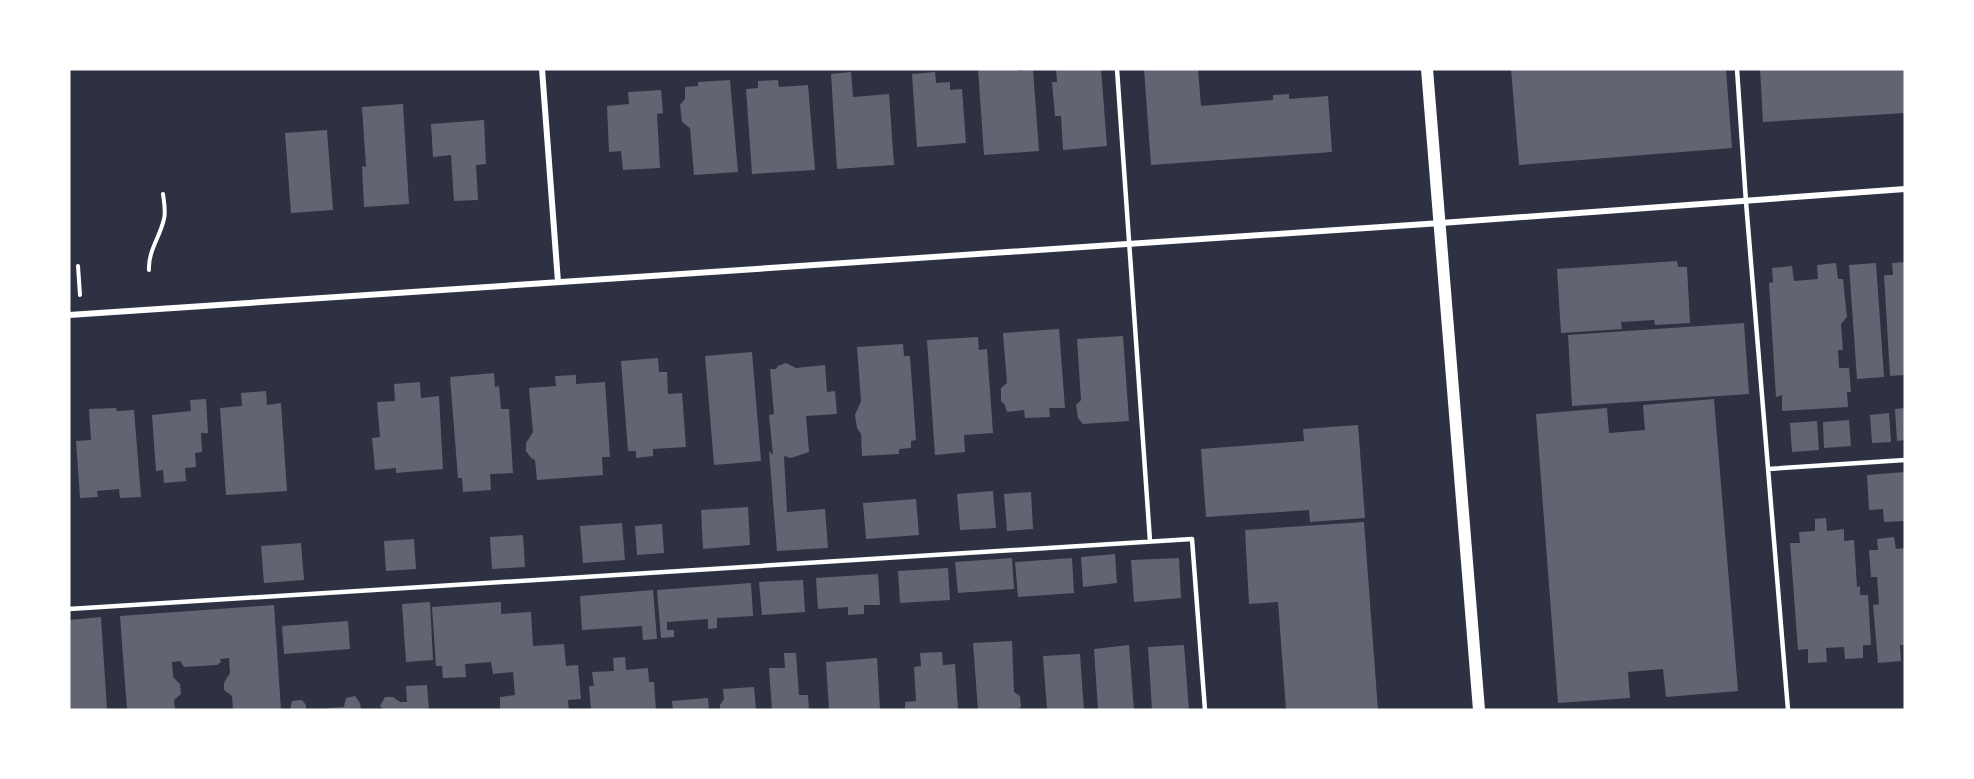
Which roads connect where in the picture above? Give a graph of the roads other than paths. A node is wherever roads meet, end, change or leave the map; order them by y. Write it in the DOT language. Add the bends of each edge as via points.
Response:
graph roads {
  1 [pos="542,69"];
  2 [pos="1118,69"];
  3 [pos="1427,69"];
  4 [pos="1737,69"];
  5 [pos="1905,189"];
  6 [pos="1746,202"];
  7 [pos="1441,223"];
  8 [pos="1130,244"];
  9 [pos="558,282"];
  10 [pos="69,315"];
  11 [pos="1905,460"];
  12 [pos="1768,469"];
  13 [pos="1150,541"];
  14 [pos="69,609"];
  15 [pos="1205,710"];
  16 [pos="1479,710"];
  17 [pos="1788,710"];
  1 -- 9 [label="street"];
  2 -- 8 [label="lane"];
  3 -- 7 [label="main road"];
  4 -- 6 [label="lane"];
  5 -- 6 [label="street"];
  6 -- 7 [label="street"];
  6 -- 12 [label="lane"];
  7 -- 8 [label="street"];
  7 -- 16 [label="main road"];
  8 -- 9 [label="street"];
  8 -- 13 [label="lane"];
  9 -- 10 [label="street"];
  11 -- 12 [label="lane"];
  12 -- 17 [label="lane"];
  13 -- 14 [label="lane"];
  13 -- 15 [label="lane" via="1192,539"];
}
